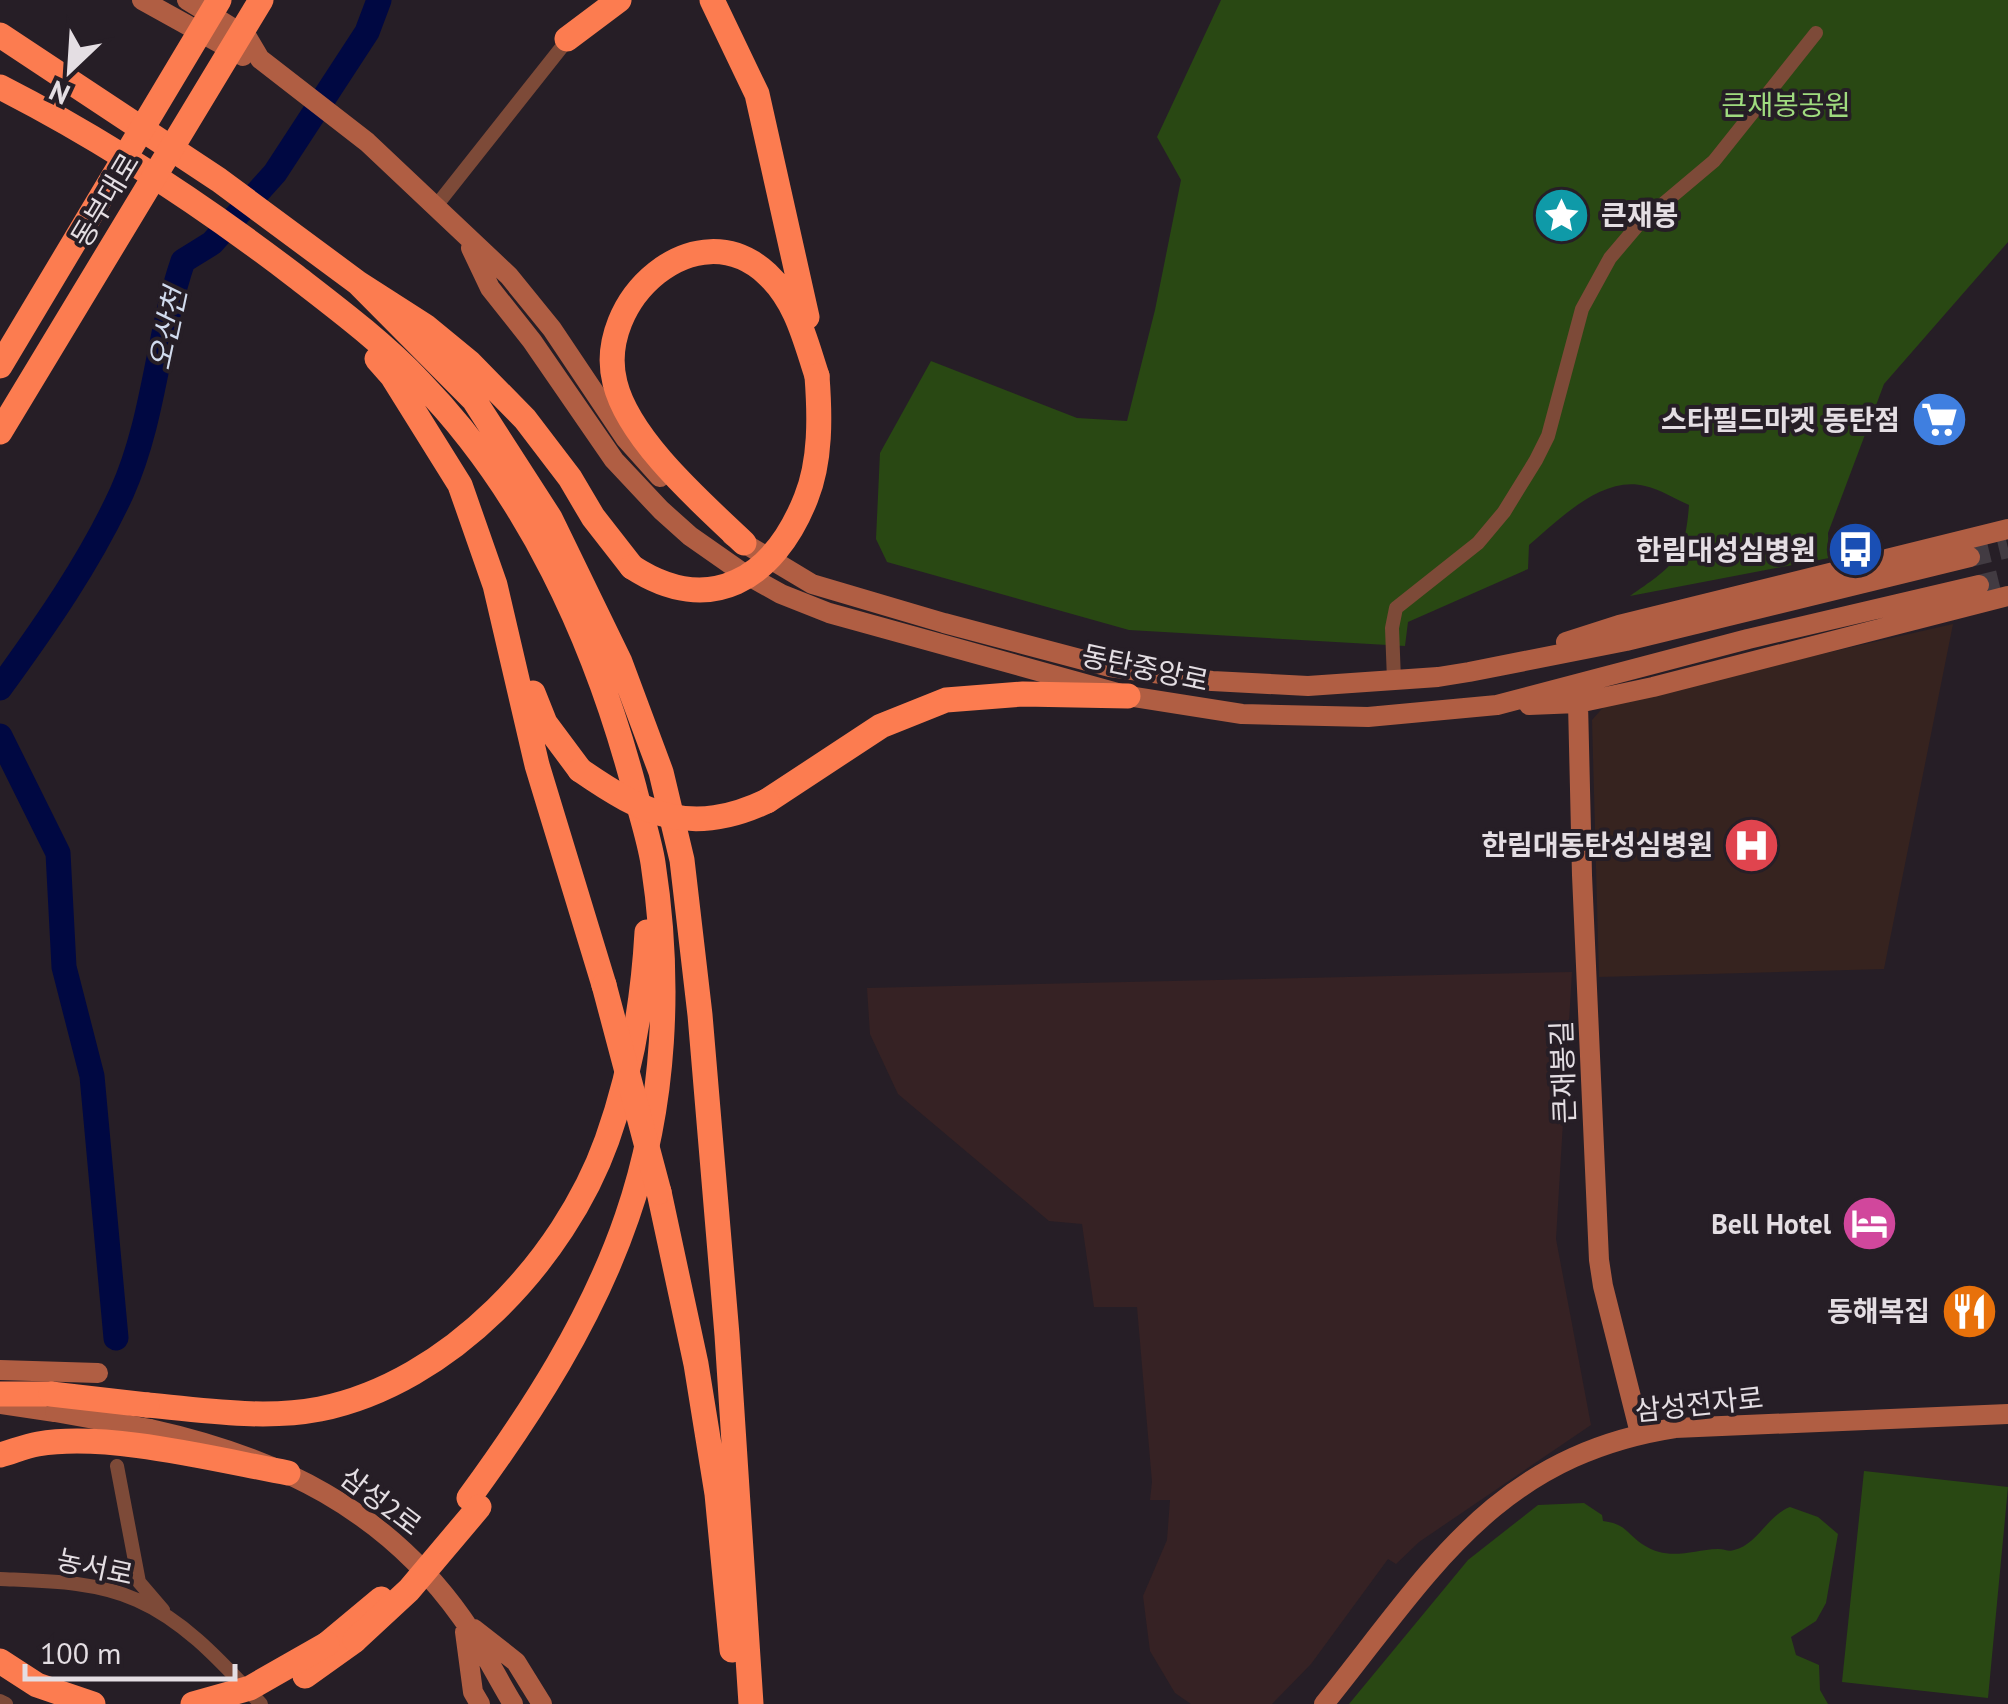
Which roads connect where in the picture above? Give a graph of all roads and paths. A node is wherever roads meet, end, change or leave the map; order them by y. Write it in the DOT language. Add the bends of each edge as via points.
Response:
graph roads {
  1 [pos="142,0"];
  2 [pos="188,0"];
  3 [pos="219,0"];
  4 [pos="261,0"];
  5 [pos="599,0"];
  6 [pos="620,0"];
  7 [pos="712,1"];
  8 [pos="1816,33"];
  9 [pos="0,35"];
  10 [pos="568,40"];
  11 [pos="242,46"];
  12 [pos="0,87"];
  13 [pos="436,206"];
  14 [pos="466,237"];
  15 [pos="358,284"];
  16 [pos="308,286"];
  17 [pos="0,366"];
  18 [pos="817,376"];
  19 [pos="0,432"];
  20 [pos="2008,529"];
  21 [pos="744,542"];
  22 [pos="1970,557"];
  23 [pos="1979,585"];
  24 [pos="2008,596"];
  25 [pos="508,634"];
  26 [pos="620,662"];
  27 [pos="1469,672"];
  28 [pos="1394,680"];
  29 [pos="1128,696"];
  30 [pos="1578,704"];
  31 [pos="1497,705"];
  32 [pos="629,769"];
  33 [pos="0,1370"];
  34 [pos="98,1373"];
  35 [pos="0,1394"];
  36 [pos="53,1403"];
  37 [pos="0,1404"];
  38 [pos="2008,1414"];
  39 [pos="148,1417"];
  40 [pos="1640,1433"];
  41 [pos="0,1456"];
  42 [pos="117,1466"];
  43 [pos="288,1473"];
  44 [pos="474,1502"];
  45 [pos="0,1579"];
  46 [pos="139,1582"];
  47 [pos="112,1592"];
  48 [pos="172,1620"];
  49 [pos="464,1620"];
  50 [pos="0,1662"];
  51 [pos="0,1678"];
  52 [pos="44,1704"];
  53 [pos="94,1704"];
  54 [pos="193,1704"];
  55 [pos="250,1704"];
  56 [pos="261,1704"];
  57 [pos="480,1704"];
  58 [pos="512,1704"];
  59 [pos="542,1704"];
  60 [pos="736,1704"];
  61 [pos="749,1704"];
  62 [pos="1324,1704"];
  1 -- 11 [label="street"];
  2 -- 11 [label="street"];
  3 -- 17 [label="highway, 동부대로, bridge"];
  4 -- 19 [label="highway, 동부대로, bridge"];
  5 -- 10 [label="street"];
  6 -- 10 [label="highway"];
  7 -- 18 [label="highway" via="757,94"];
  8 -- 28 [label="street" via="1714,160 1610,258 1582,309 1536,460 1478,543 1396,608"];
  9 -- 15 [label="highway, bridge"];
  10 -- 13 [label="street"];
  11 -- 13 [label="street, 동탄중앙로" via="330,112"];
  12 -- 16 [label="highway, bridge" via="113,148"];
  13 -- 14 [label="street, 동탄중앙로"];
  14 -- 21 [label="street, 동탄중앙로" via="552,329 625,438 667,486"];
  14 -- 29 [label="street, 동탄중앙로" via="490,288 614,460 690,536 740,571 828,613"];
  15 -- 18 [label="highway, bridge" via="440,338 526,418 632,567 686,591 714,591 741,581 786,537 807,496 818,446"];
  15 -- 26 [label="highway" via="474,400 550,518"];
  16 -- 25 [label="highway" via="392,376 460,485"];
  16 -- 32 [label="highway" via="424,385 501,482 566,600 602,682"];
  18 -- 21 [label="highway" via="794,308 746,260 707,253 670,261 626,306 612,350 614,382 629,417 680,482"];
  20 -- 27 [label="street" via="1619,625"];
  21 -- 28 [label="street, 동탄중앙로" via="812,584 1110,667 1308,686"];
  22 -- 27 [label="street"];
  23 -- 31 [label="street, 동탄중앙로"];
  24 -- 30 [label="street"];
  25 -- 29 [label="highway, bridge" via="545,723 580,770 644,809 690,821 737,815 767,801 881,726 946,700"];
  25 -- 60 [label="highway, bridge" via="537,765 659,1192 696,1364 717,1494"];
  26 -- 44 [label="highway" via="672,902 674,1001 650,1192 608,1295 558,1384"];
  26 -- 61 [label="highway" via="661,772 692,928 730,1373"];
  27 -- 28 [label="street, 동탄중앙로"];
  29 -- 31 [label="street, 동탄중앙로" via="1299,717"];
  30 -- 31 [label="street"];
  30 -- 40 [label="street, 큰재봉길" via="1600,1260"];
  32 -- 39 [label="highway" via="644,829 649,900 637,1037 607,1141 576,1207 516,1289 448,1353 384,1388 321,1408 257,1416"];
  32 -- 44 [label="highway" via="653,859 663,962 648,1138 610,1264"];
  33 -- 34 [label="street"];
  35 -- 36 [label="highway"];
  36 -- 37 [label="street"];
  36 -- 39 [label="highway, bridge"];
  38 -- 40 [label="street, 삼성전자로"];
  39 -- 43 [label="street, 삼성2로"];
  40 -- 62 [label="street, 삼성전자로" via="1530,1480 1465,1530"];
  41 -- 43 [label="highway, bridge" via="38,1444 92,1443"];
  42 -- 46 [label="street"];
  43 -- 49 [label="street, 삼성2로" via="332,1495 398,1544"];
  44 -- 54 [label="highway, bridge" via="381,1599 327,1644 250,1688"];
  44 -- 55 [label="highway, bridge" via="409,1590 354,1640"];
  45 -- 47 [label="street, 농서로"];
  46 -- 47 [label="street"];
  46 -- 48 [label="street"];
  47 -- 48 [label="street, 농서로"];
  48 -- 56 [label="street, 농서로"];
  49 -- 57 [label="street" via="472,1692"];
  49 -- 58 [label="street, 삼성2로"];
  49 -- 59 [label="street" via="516,1662"];
  50 -- 53 [label="highway" via="37,1685"];
  51 -- 52 [label="highway"];
}
